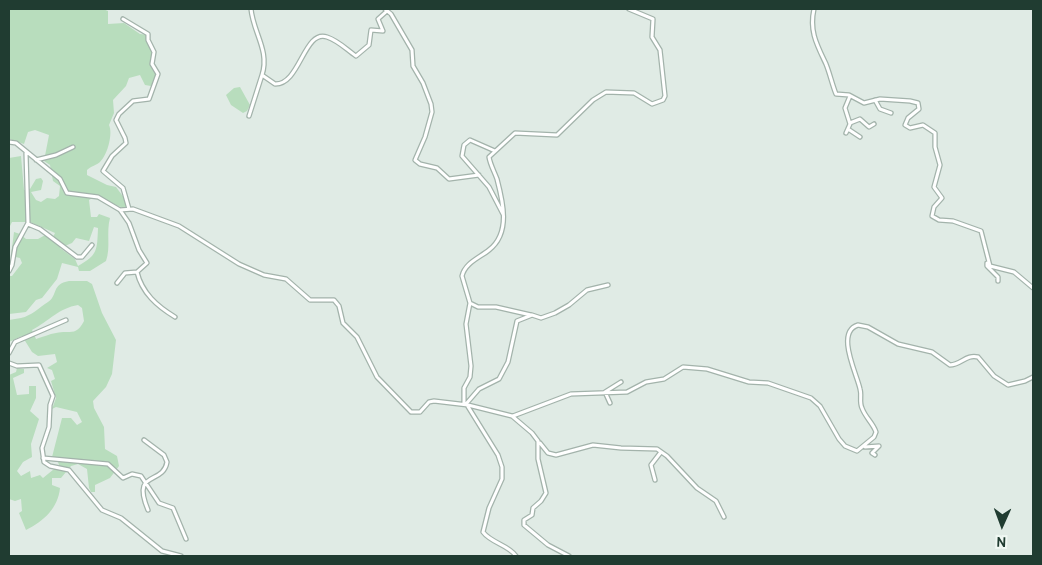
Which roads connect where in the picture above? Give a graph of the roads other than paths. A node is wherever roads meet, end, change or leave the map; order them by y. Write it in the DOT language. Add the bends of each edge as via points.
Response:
graph roads {
  1 [pos="251,9"];
  2 [pos="629,9"];
  3 [pos="814,9"];
  4 [pos="386,10"];
  5 [pos="123,19"];
  6 [pos="262,75"];
  7 [pos="850,96"];
  8 [pos="874,100"];
  9 [pos="890,113"];
  10 [pos="249,116"];
  11 [pos="850,123"];
  12 [pos="874,124"];
  13 [pos="848,129"];
  14 [pos="846,133"];
  15 [pos="860,137"];
  16 [pos="9,142"];
  17 [pos="73,146"];
  18 [pos="495,151"];
  19 [pos="26,152"];
  20 [pos="35,160"];
  21 [pos="479,175"];
  22 [pos="129,209"];
  23 [pos="120,210"];
  24 [pos="504,214"];
  25 [pos="28,224"];
  26 [pos="92,245"];
  27 [pos="988,262"];
  28 [pos="9,271"];
  29 [pos="137,272"];
  30 [pos="998,281"];
  31 [pos="117,283"];
  32 [pos="608,285"];
  33 [pos="1032,287"];
  34 [pos="470,303"];
  35 [pos="532,315"];
  36 [pos="175,317"];
  37 [pos="66,320"];
  38 [pos="9,352"];
  39 [pos="9,363"];
  40 [pos="1033,377"];
  41 [pos="622,382"];
  42 [pos="605,392"];
  43 [pos="610,403"];
  44 [pos="466,405"];
  45 [pos="512,416"];
  46 [pos="536,437"];
  47 [pos="144,440"];
  48 [pos="864,447"];
  49 [pos="661,452"];
  50 [pos="875,455"];
  51 [pos="42,458"];
  52 [pos="655,480"];
  53 [pos="146,482"];
  54 [pos="148,510"];
  55 [pos="724,517"];
  56 [pos="186,539"];
  57 [pos="181,556"];
  58 [pos="516,556"];
  59 [pos="568,556"];
  1 -- 6 [label="street" via="252,21 264,51"];
  2 -- 18 [label="street" via="653,19 652,37 660,50 663,100 652,104 634,93 606,92 593,100 557,135 515,133"];
  3 -- 7 [label="street" via="812,21 817,48 828,68 835,92"];
  4 -- 6 [label="street" via="378,19 383,31 371,30 369,45 356,56 344,45 327,37 317,37 286,80 275,84"];
  4 -- 21 [label="street" via="412,50 413,66 431,104 425,137 415,160 435,167 449,179"];
  5 -- 22 [label="street" via="148,34 154,52 152,64 158,74 150,99 133,101 118,116 116,120 126,143 103,169 104,174 123,188"];
  6 -- 10 [label="street"];
  7 -- 8 [label="street" via="864,103"];
  7 -- 11 [label="street" via="845,108"];
  8 -- 9 [label="street" via="880,109"];
  8 -- 27 [label="street" via="918,103 918,109 905,125 910,128 923,125 935,133 940,165 934,187 942,198 932,214 939,220 950,220 981,231"];
  11 -- 12 [label="street" via="860,118 869,127"];
  11 -- 13 [label="street"];
  13 -- 14 [label="street"];
  13 -- 15 [label="street"];
  16 -- 19 [label="street" via="16,143"];
  17 -- 20 [label="street" via="56,155"];
  18 -- 21 [label="street" via="471,140 464,145 462,156"];
  18 -- 24 [label="street" via="489,159"];
  19 -- 20 [label="street"];
  19 -- 25 [label="street"];
  20 -- 23 [label="street" via="60,179 67,193 98,197"];
  21 -- 24 [label="street"];
  22 -- 23 [label="street"];
  22 -- 44 [label="street" via="182,228 239,264 286,279 310,300 334,300 343,323 357,337 377,377 411,412 420,412 434,400"];
  23 -- 29 [label="street" via="130,223 147,263"];
  24 -- 34 [label="street" via="498,242 463,272 462,282"];
  25 -- 26 [label="street" via="40,229 77,257 82,257"];
  25 -- 28 [label="street" via="15,248"];
  27 -- 30 [label="street" via="987,266 997,275"];
  27 -- 33 [label="street" via="993,268 1014,272"];
  29 -- 31 [label="street" via="125,273"];
  29 -- 36 [label="street" via="152,301"];
  32 -- 35 [label="street" via="587,290 555,313 541,318"];
  34 -- 35 [label="street"];
  34 -- 44 [label="street" via="466,324 471,366 464,388"];
  35 -- 44 [label="street" via="516,322 508,362 500,379 479,389"];
  37 -- 38 [label="street" via="15,342"];
  39 -- 51 [label="street" via="39,365 52,389"];
  40 -- 48 [label="street" via="1008,385 994,376 978,357 970,356 959,364 950,365 932,352 898,344 868,327 855,325 847,343 853,373 860,387 861,406 876,432"];
  41 -- 42 [label="street"];
  42 -- 43 [label="street"];
  42 -- 45 [label="street" via="571,394"];
  42 -- 48 [label="street" via="626,392 646,382 664,379 683,367 707,369 749,382 768,383 810,398 820,406 846,446 856,451"];
  44 -- 45 [label="street"];
  44 -- 58 [label="street" via="498,455 502,467 500,485 482,530"];
  45 -- 46 [label="street"];
  46 -- 49 [label="street" via="543,449 556,455 593,444 654,448"];
  46 -- 59 [label="street" via="546,493 523,524 548,545"];
  47 -- 53 [label="street" via="164,455 167,462 163,471"];
  48 -- 50 [label="street" via="878,446 872,453"];
  49 -- 52 [label="street" via="651,465"];
  49 -- 55 [label="street" via="697,488 716,501"];
  51 -- 53 [label="street" via="108,464 122,478 130,474 139,475"];
  51 -- 57 [label="street" via="50,466 73,473 102,510 121,518 162,551"];
  53 -- 54 [label="street" via="142,494"];
  53 -- 56 [label="street" via="160,502 173,508"];
}
